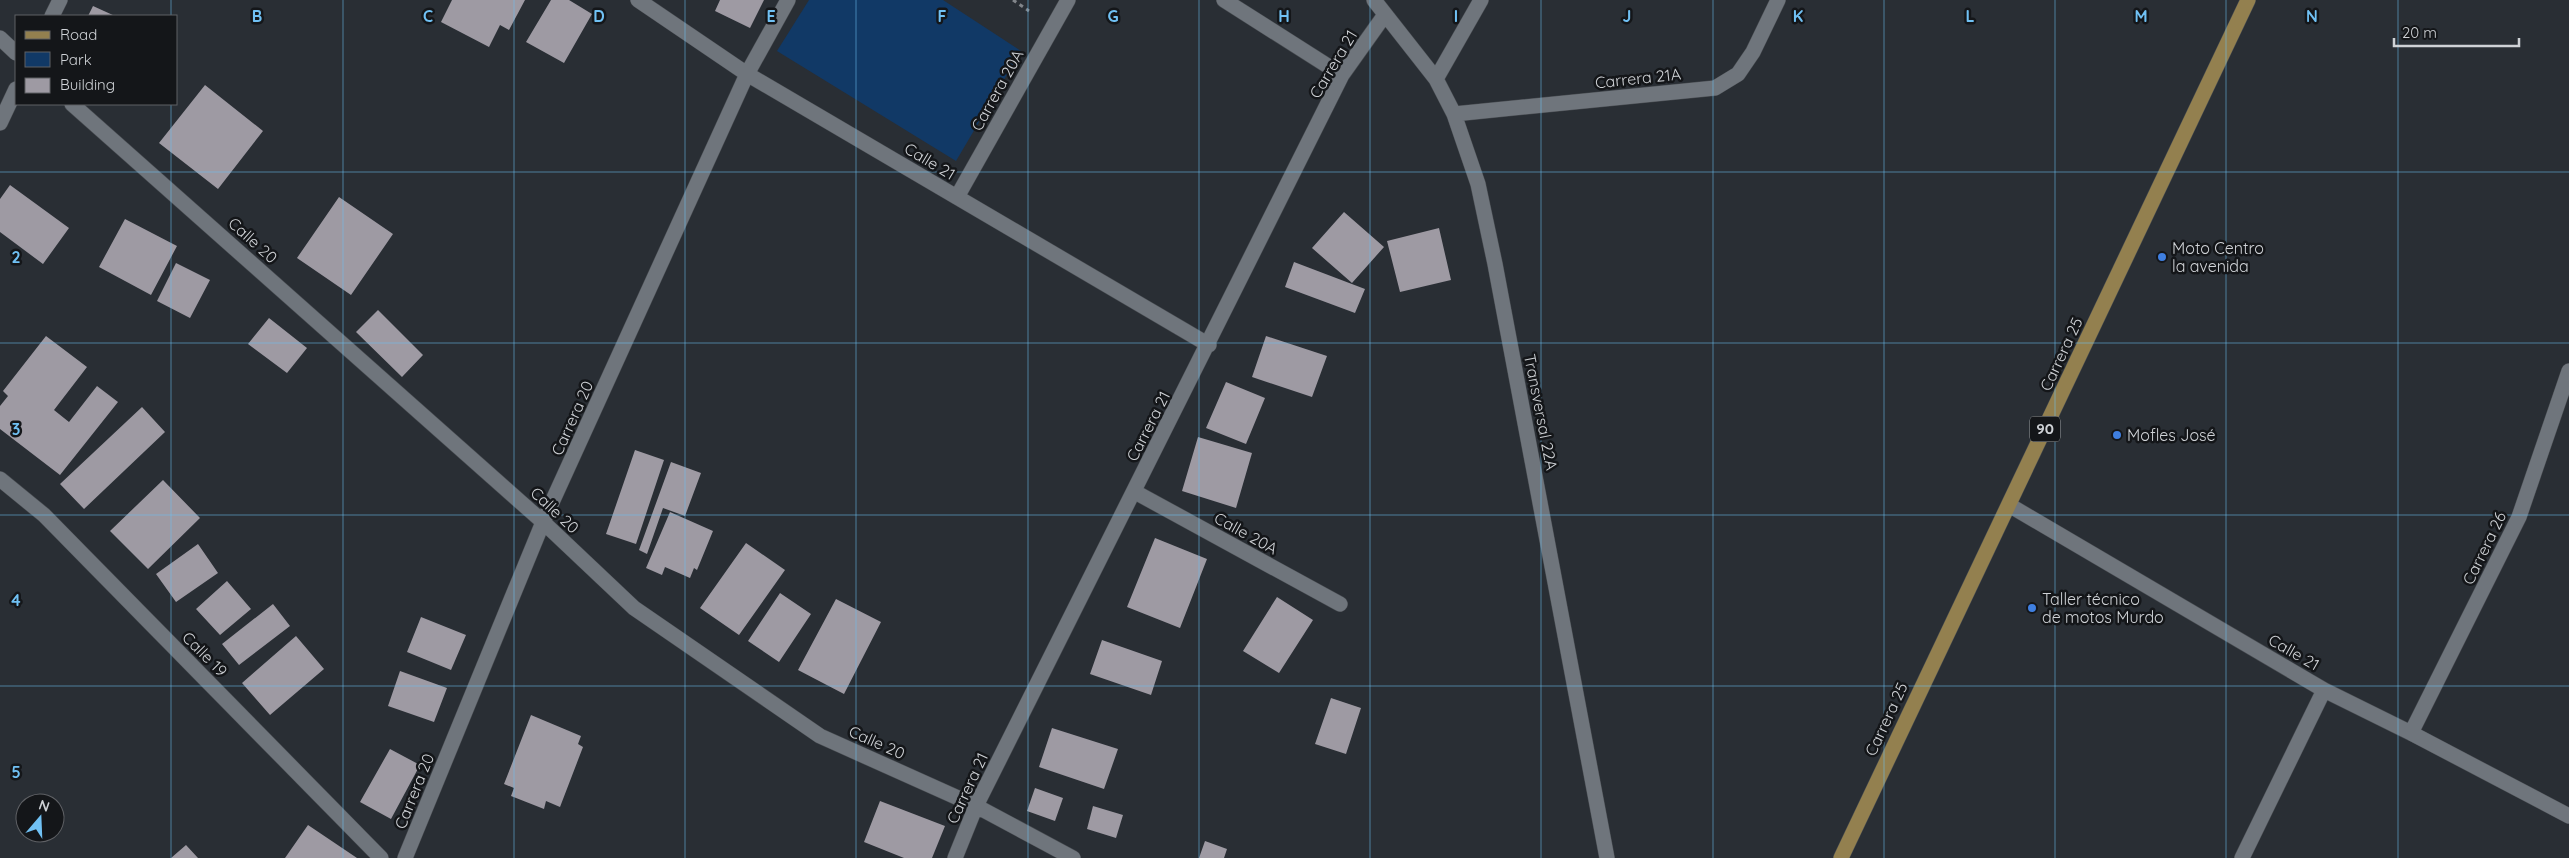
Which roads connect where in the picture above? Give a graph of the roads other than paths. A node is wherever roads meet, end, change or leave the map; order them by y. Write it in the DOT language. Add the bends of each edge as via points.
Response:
graph roads {
  1 [pos="60,0"];
  2 [pos="638,0"];
  3 [pos="788,0"];
  4 [pos="1068,0"];
  5 [pos="1224,0"];
  6 [pos="1374,0"];
  7 [pos="1481,0"];
  8 [pos="1778,0"];
  9 [pos="2248,0"];
  10 [pos="52,15"];
  11 [pos="1384,16"];
  12 [pos="0,38"];
  13 [pos="15,53"];
  14 [pos="747,74"];
  15 [pos="1342,75"];
  16 [pos="1436,79"];
  17 [pos="15,91"];
  18 [pos="73,105"];
  19 [pos="1454,114"];
  20 [pos="0,123"];
  21 [pos="957,197"];
  22 [pos="1209,345"];
  23 [pos="2569,371"];
  24 [pos="0,480"];
  25 [pos="1134,492"];
  26 [pos="2009,505"];
  27 [pos="543,522"];
  28 [pos="1340,604"];
  29 [pos="2324,690"];
  30 [pos="2411,732"];
  31 [pos="976,806"];
  32 [pos="2569,816"];
  33 [pos="381,858"];
  34 [pos="405,858"];
  35 [pos="955,858"];
  36 [pos="1072,858"];
  37 [pos="1607,858"];
  38 [pos="1841,858"];
  39 [pos="2242,858"];
  1 -- 10 [label="street"];
  2 -- 14 [label="street, Calle 21"];
  3 -- 14 [label="street, Carrera 20"];
  4 -- 21 [label="street, Carrera 20A"];
  5 -- 15 [label="street"];
  6 -- 11 [label="street, Transversal 22A"];
  7 -- 16 [label="street"];
  8 -- 19 [label="street, Carrera 21A" via="1753,52 1738,74 1715,88"];
  9 -- 26 [label="main road, Carrera 25 / 90"];
  11 -- 15 [label="street, Carrera 21"];
  11 -- 16 [label="street, Transversal 22A"];
  12 -- 13 [label="street"];
  14 -- 21 [label="street, Calle 21"];
  14 -- 27 [label="street, Carrera 20"];
  15 -- 22 [label="street, Carrera 21"];
  16 -- 19 [label="street, Transversal 22A"];
  17 -- 20 [label="street"];
  18 -- 27 [label="street, Calle 20"];
  19 -- 37 [label="street, Transversal 22A" via="1478,184 1495,264"];
  21 -- 22 [label="street, Calle 21"];
  22 -- 25 [label="street, Carrera 21"];
  23 -- 30 [label="street, Carrera 26" via="2519,517"];
  24 -- 33 [label="street, Calle 19" via="44,515"];
  25 -- 28 [label="street, Calle 20A"];
  25 -- 31 [label="street, Carrera 21"];
  26 -- 29 [label="street, Calle 21"];
  26 -- 38 [label="main road, Carrera 25 / 90"];
  27 -- 31 [label="street, Calle 20" via="634,608 820,736"];
  27 -- 34 [label="street, Carrera 20"];
  29 -- 30 [label="street, Calle 21"];
  29 -- 39 [label="street"];
  30 -- 32 [label="street, Calle 21"];
  31 -- 35 [label="street, Carrera 21"];
  31 -- 36 [label="street, Calle 20"];
}
